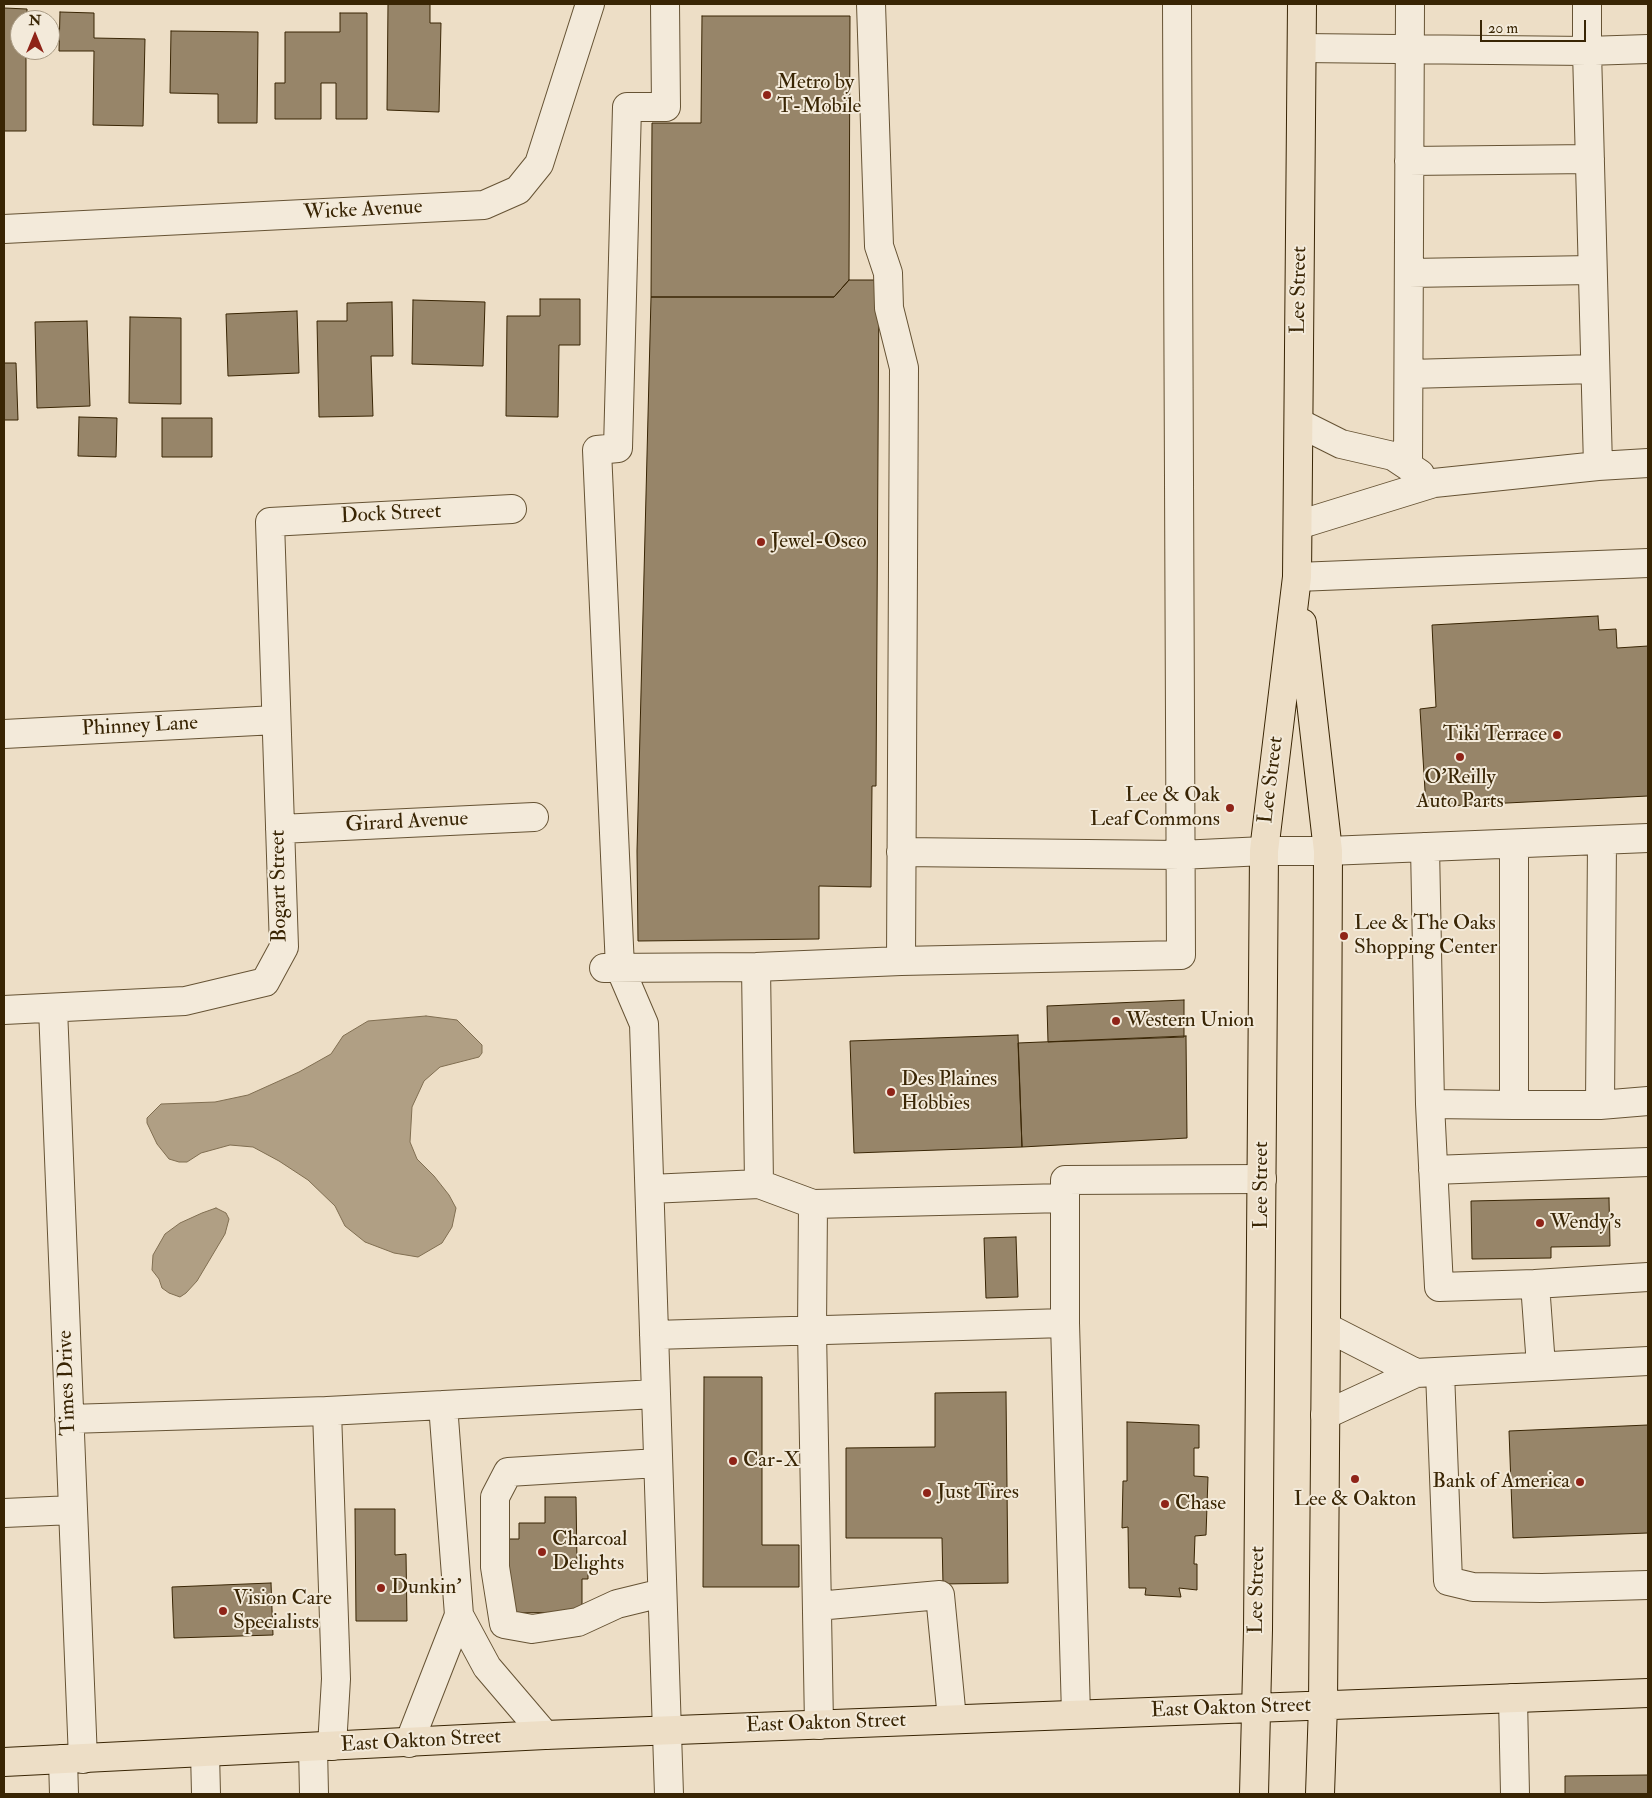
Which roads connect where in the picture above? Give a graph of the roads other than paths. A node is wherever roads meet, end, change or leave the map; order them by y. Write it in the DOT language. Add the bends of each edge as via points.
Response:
graph roads {
  1 [pos="590,4"];
  2 [pos="666,4"];
  3 [pos="871,4"];
  4 [pos="1177,4"];
  5 [pos="1302,4"];
  6 [pos="1410,4"];
  7 [pos="1587,4"];
  8 [pos="1302,48"];
  9 [pos="1410,49"];
  10 [pos="1648,49"];
  11 [pos="1587,50"];
  12 [pos="1590,159"];
  13 [pos="1410,161"];
  14 [pos="4,229"];
  15 [pos="1592,270"];
  16 [pos="1409,273"];
  17 [pos="1595,369"];
  18 [pos="1409,374"];
  19 [pos="1299,423"];
  20 [pos="1648,464"];
  21 [pos="1408,466"];
  22 [pos="1598,466"];
  23 [pos="1434,484"];
  24 [pos="512,509"];
  25 [pos="270,522"];
  26 [pos="1298,525"];
  27 [pos="1648,564"];
  28 [pos="1297,577"];
  29 [pos="276,720"];
  30 [pos="4,734"];
  31 [pos="534,817"];
  32 [pos="280,829"];
  33 [pos="1648,838"];
  34 [pos="1602,841"];
  35 [pos="1514,844"];
  36 [pos="1425,847"];
  37 [pos="1264,851"];
  38 [pos="1328,851"];
  39 [pos="901,852"];
  40 [pos="1180,855"];
  41 [pos="901,961"];
  42 [pos="756,967"];
  43 [pos="611,968"];
  44 [pos="53,1008"];
  45 [pos="4,1010"];
  46 [pos="1648,1101"];
  47 [pos="1430,1104"];
  48 [pos="1514,1105"];
  49 [pos="1600,1105"];
  50 [pos="1648,1162"];
  51 [pos="1433,1170"];
  52 [pos="1262,1179"];
  53 [pos="759,1184"];
  54 [pos="650,1189"];
  55 [pos="1065,1198"];
  56 [pos="813,1204"];
  57 [pos="1648,1277"];
  58 [pos="1535,1284"];
  59 [pos="1066,1323"];
  60 [pos="1326,1327"];
  61 [pos="812,1330"];
  62 [pos="654,1334"];
  63 [pos="1648,1361"];
  64 [pos="1541,1366"];
  65 [pos="1428,1372"];
  66 [pos="656,1394"];
  67 [pos="443,1405"];
  68 [pos="327,1411"];
  69 [pos="1325,1415"];
  70 [pos="69,1419"];
  71 [pos="658,1463"];
  72 [pos="73,1510"];
  73 [pos="4,1513"];
  74 [pos="1648,1585"];
  75 [pos="662,1593"];
  76 [pos="817,1606"];
  77 [pos="459,1615"];
  78 [pos="1648,1693"];
  79 [pos="1513,1698"];
  80 [pos="1323,1705"];
  81 [pos="1256,1708"];
  82 [pos="1076,1714"];
  83 [pos="952,1720"];
  84 [pos="819,1725"];
  85 [pos="667,1731"];
  86 [pos="545,1736"];
  87 [pos="409,1742"];
  88 [pos="323,1746"];
  89 [pos="205,1752"];
  90 [pos="73,1759"];
  91 [pos="4,1762"];
  92 [pos="64,1794"];
  93 [pos="206,1794"];
  94 [pos="314,1794"];
  95 [pos="669,1794"];
  96 [pos="1254,1794"];
  97 [pos="1320,1794"];
  98 [pos="1515,1794"];
  1 -- 14 [label="street, Wicke Avenue" via="539,164 518,190 484,205"];
  2 -- 43 [label="street" via="666,107 627,107 618,448 597,450"];
  3 -- 39 [label="street" via="879,246 888,273 889,308 904,368"];
  4 -- 40 [label="street"];
  5 -- 8 [label="main road, Lee Street"];
  6 -- 9 [label="street"];
  7 -- 11 [label="street"];
  8 -- 9 [label="street"];
  8 -- 19 [label="main road, Lee Street"];
  9 -- 11 [label="street"];
  9 -- 13 [label="street"];
  10 -- 11 [label="street"];
  11 -- 12 [label="street"];
  12 -- 13 [label="street"];
  12 -- 15 [label="street"];
  13 -- 16 [label="street"];
  15 -- 16 [label="street"];
  15 -- 17 [label="street"];
  16 -- 18 [label="street"];
  17 -- 18 [label="street"];
  17 -- 22 [label="street"];
  18 -- 21 [label="street"];
  19 -- 21 [label="street" via="1342,444 1393,456"];
  19 -- 26 [label="main road, Lee Street"];
  20 -- 22 [label="street"];
  21 -- 23 [label="street"];
  22 -- 23 [label="street"];
  23 -- 26 [label="street"];
  24 -- 25 [label="street, Dock Street"];
  25 -- 29 [label="street, Bogart Street"];
  26 -- 28 [label="main road, Lee Street"];
  27 -- 28 [label="street"];
  28 -- 37 [label="main road, Lee Street"];
  28 -- 38 [label="main road, Lee Street"];
  29 -- 30 [label="street, Phinney Lane"];
  29 -- 32 [label="street, Bogart Street"];
  31 -- 32 [label="street, Girard Avenue"];
  32 -- 44 [label="street, Bogart Street" via="284,947 265,982 185,1001"];
  33 -- 34 [label="street"];
  34 -- 35 [label="street"];
  34 -- 49 [label="street"];
  35 -- 36 [label="street"];
  35 -- 48 [label="street"];
  36 -- 38 [label="street"];
  36 -- 47 [label="street"];
  37 -- 38 [label="street"];
  37 -- 40 [label="street"];
  37 -- 52 [label="main road, Lee Street"];
  38 -- 60 [label="main road, Lee Street"];
  39 -- 40 [label="street"];
  39 -- 41 [label="street"];
  40 -- 41 [label="street" via="1181,955"];
  41 -- 42 [label="street"];
  42 -- 43 [label="street"];
  42 -- 53 [label="street"];
  43 -- 54 [label="street" via="644,1024"];
  44 -- 45 [label="street, Bogart Street"];
  44 -- 70 [label="street, Times Drive"];
  46 -- 49 [label="street"];
  47 -- 48 [label="street"];
  47 -- 51 [label="street"];
  48 -- 49 [label="street"];
  50 -- 51 [label="street"];
  51 -- 58 [label="street" via="1439,1287"];
  52 -- 55 [label="street" via="1065,1180"];
  52 -- 81 [label="main road, Lee Street"];
  53 -- 54 [label="street"];
  53 -- 56 [label="street"];
  54 -- 62 [label="street"];
  55 -- 56 [label="street"];
  55 -- 59 [label="street"];
  56 -- 61 [label="street"];
  57 -- 58 [label="street"];
  58 -- 64 [label="street"];
  59 -- 61 [label="street"];
  59 -- 82 [label="street"];
  60 -- 65 [label="street"];
  60 -- 69 [label="main road, Lee Street"];
  61 -- 62 [label="street"];
  61 -- 76 [label="street"];
  62 -- 66 [label="street"];
  63 -- 64 [label="street"];
  64 -- 65 [label="street"];
  65 -- 69 [label="street"];
  65 -- 74 [label="street" via="1448,1581 1474,1587"];
  66 -- 67 [label="street"];
  66 -- 71 [label="street"];
  67 -- 68 [label="street"];
  67 -- 77 [label="street"];
  68 -- 70 [label="street"];
  68 -- 88 [label="street" via="336,1679"];
  69 -- 80 [label="main road, Lee Street"];
  70 -- 72 [label="street, Times Drive"];
  71 -- 75 [label="street"];
  71 -- 75 [label="street" via="508,1472 494,1497 494,1567 504,1624 532,1629 578,1622 617,1604"];
  72 -- 73 [label="street"];
  72 -- 90 [label="street, Times Drive"];
  75 -- 85 [label="street"];
  76 -- 83 [label="street" via="940,1595"];
  76 -- 84 [label="street"];
  77 -- 86 [label="street" via="487,1667"];
  77 -- 87 [label="street"];
  78 -- 79 [label="main road, East Oakton Street"];
  79 -- 80 [label="main road, East Oakton Street"];
  79 -- 98 [label="street"];
  80 -- 81 [label="main road, East Oakton Street"];
  80 -- 97 [label="main road, Lee Street"];
  81 -- 82 [label="main road, East Oakton Street"];
  81 -- 96 [label="main road, Lee Street"];
  82 -- 83 [label="main road, East Oakton Street"];
  83 -- 84 [label="main road, East Oakton Street"];
  84 -- 85 [label="main road, East Oakton Street"];
  85 -- 86 [label="main road, East Oakton Street"];
  85 -- 95 [label="street"];
  86 -- 87 [label="main road, East Oakton Street"];
  87 -- 88 [label="main road, East Oakton Street"];
  88 -- 89 [label="main road, East Oakton Street"];
  88 -- 94 [label="street"];
  89 -- 90 [label="main road, East Oakton Street"];
  89 -- 93 [label="street"];
  90 -- 91 [label="main road, East Oakton Street"];
  90 -- 92 [label="street, Times Drive"];
}
